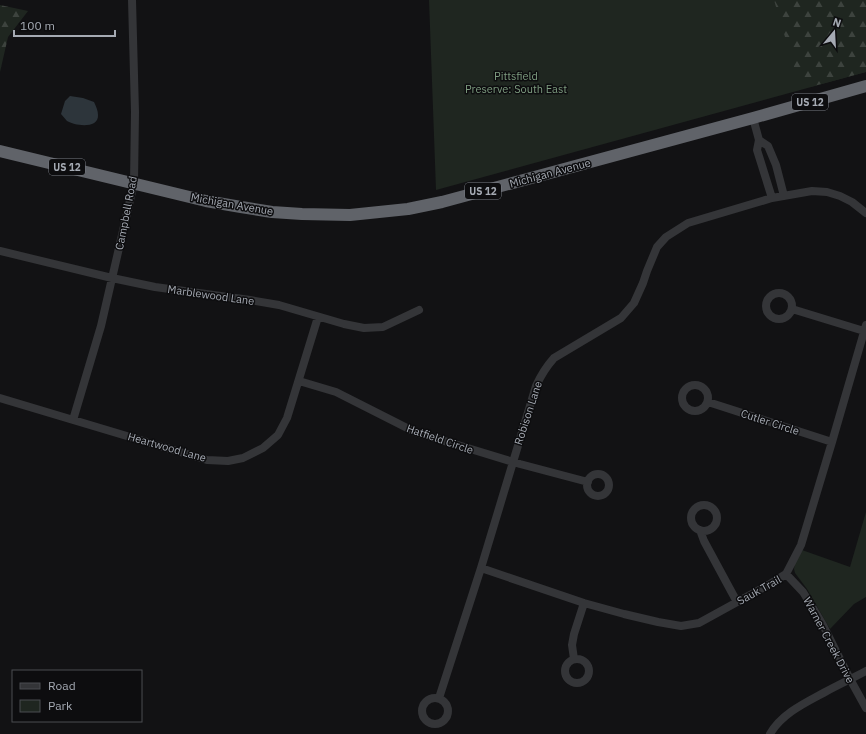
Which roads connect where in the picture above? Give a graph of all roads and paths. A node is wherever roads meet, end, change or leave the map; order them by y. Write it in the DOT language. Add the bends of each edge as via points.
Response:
graph roads {
  1 [pos="132,0"];
  2 [pos="866,86"];
  3 [pos="754,118"];
  4 [pos="759,140"];
  5 [pos="0,151"];
  6 [pos="134,183"];
  7 [pos="784,196"];
  8 [pos="772,198"];
  9 [pos="865,211"];
  10 [pos="0,251"];
  11 [pos="112,278"];
  12 [pos="792,309"];
  13 [pos="419,310"];
  14 [pos="318,317"];
  15 [pos="865,328"];
  16 [pos="298,381"];
  17 [pos="0,398"];
  18 [pos="708,402"];
  19 [pos="73,420"];
  20 [pos="832,442"];
  21 [pos="513,462"];
  22 [pos="588,482"];
  23 [pos="700,530"];
  24 [pos="481,568"];
  25 [pos="786,574"];
  26 [pos="737,602"];
  27 [pos="584,603"];
  28 [pos="574,659"];
  29 [pos="866,671"];
  30 [pos="850,679"];
  31 [pos="439,698"];
  32 [pos="866,708"];
  33 [pos="770,734"];
  1 -- 6 [label="street, Campbell Road"];
  2 -- 3 [label="highway, Michigan Avenue / US 12"];
  3 -- 4 [label="street"];
  3 -- 6 [label="highway, Michigan Avenue / US 12" via="408,209 350,215 272,212 206,201"];
  4 -- 7 [label="street" via="768,146"];
  4 -- 8 [label="street" via="757,150"];
  5 -- 6 [label="highway, US 12"];
  6 -- 11 [label="street, Campbell Road"];
  7 -- 8 [label="street"];
  7 -- 9 [label="street" via="812,191 827,192 840,196"];
  8 -- 21 [label="street, Robison Lane" via="688,223 666,237 658,247 634,303 621,318 554,358 546,366 536,386"];
  10 -- 11 [label="street, Marblewood Lane"];
  11 -- 14 [label="street, Marblewood Lane" via="155,287 279,305"];
  11 -- 19 [label="street, Campbell Road" via="101,326"];
  12 -- 15 [label="street"];
  13 -- 14 [label="street, Marblewood Lane" via="383,327 364,328"];
  14 -- 16 [label="street, Heartwood Lane"];
  15 -- 20 [label="street, Sauk Trail"];
  16 -- 19 [label="street, Heartwood Lane" via="287,418 278,435 263,448 243,458 228,461 207,460"];
  16 -- 21 [label="street, Hatfield Circle" via="336,392 415,432"];
  17 -- 19 [label="street, Heartwood Lane"];
  18 -- 20 [label="street, Cutler Circle"];
  20 -- 25 [label="street, Sauk Trail" via="801,545"];
  21 -- 22 [label="street, Hatfield Circle"];
  21 -- 24 [label="street, Robison Lane"];
  23 -- 26 [label="street"];
  24 -- 27 [label="street, Sauk Trail"];
  24 -- 31 [label="street, Robison Lane"];
  25 -- 26 [label="street, Sauk Trail"];
  25 -- 30 [label="street, Warner Creek Drive" via="803,592 813,608"];
  26 -- 27 [label="street, Sauk Trail" via="699,623 681,626"];
  27 -- 28 [label="street" via="572,645"];
  29 -- 30 [label="street"];
  30 -- 32 [label="street, Warner Creek Drive"];
  30 -- 33 [label="street" via="793,710"];
}
